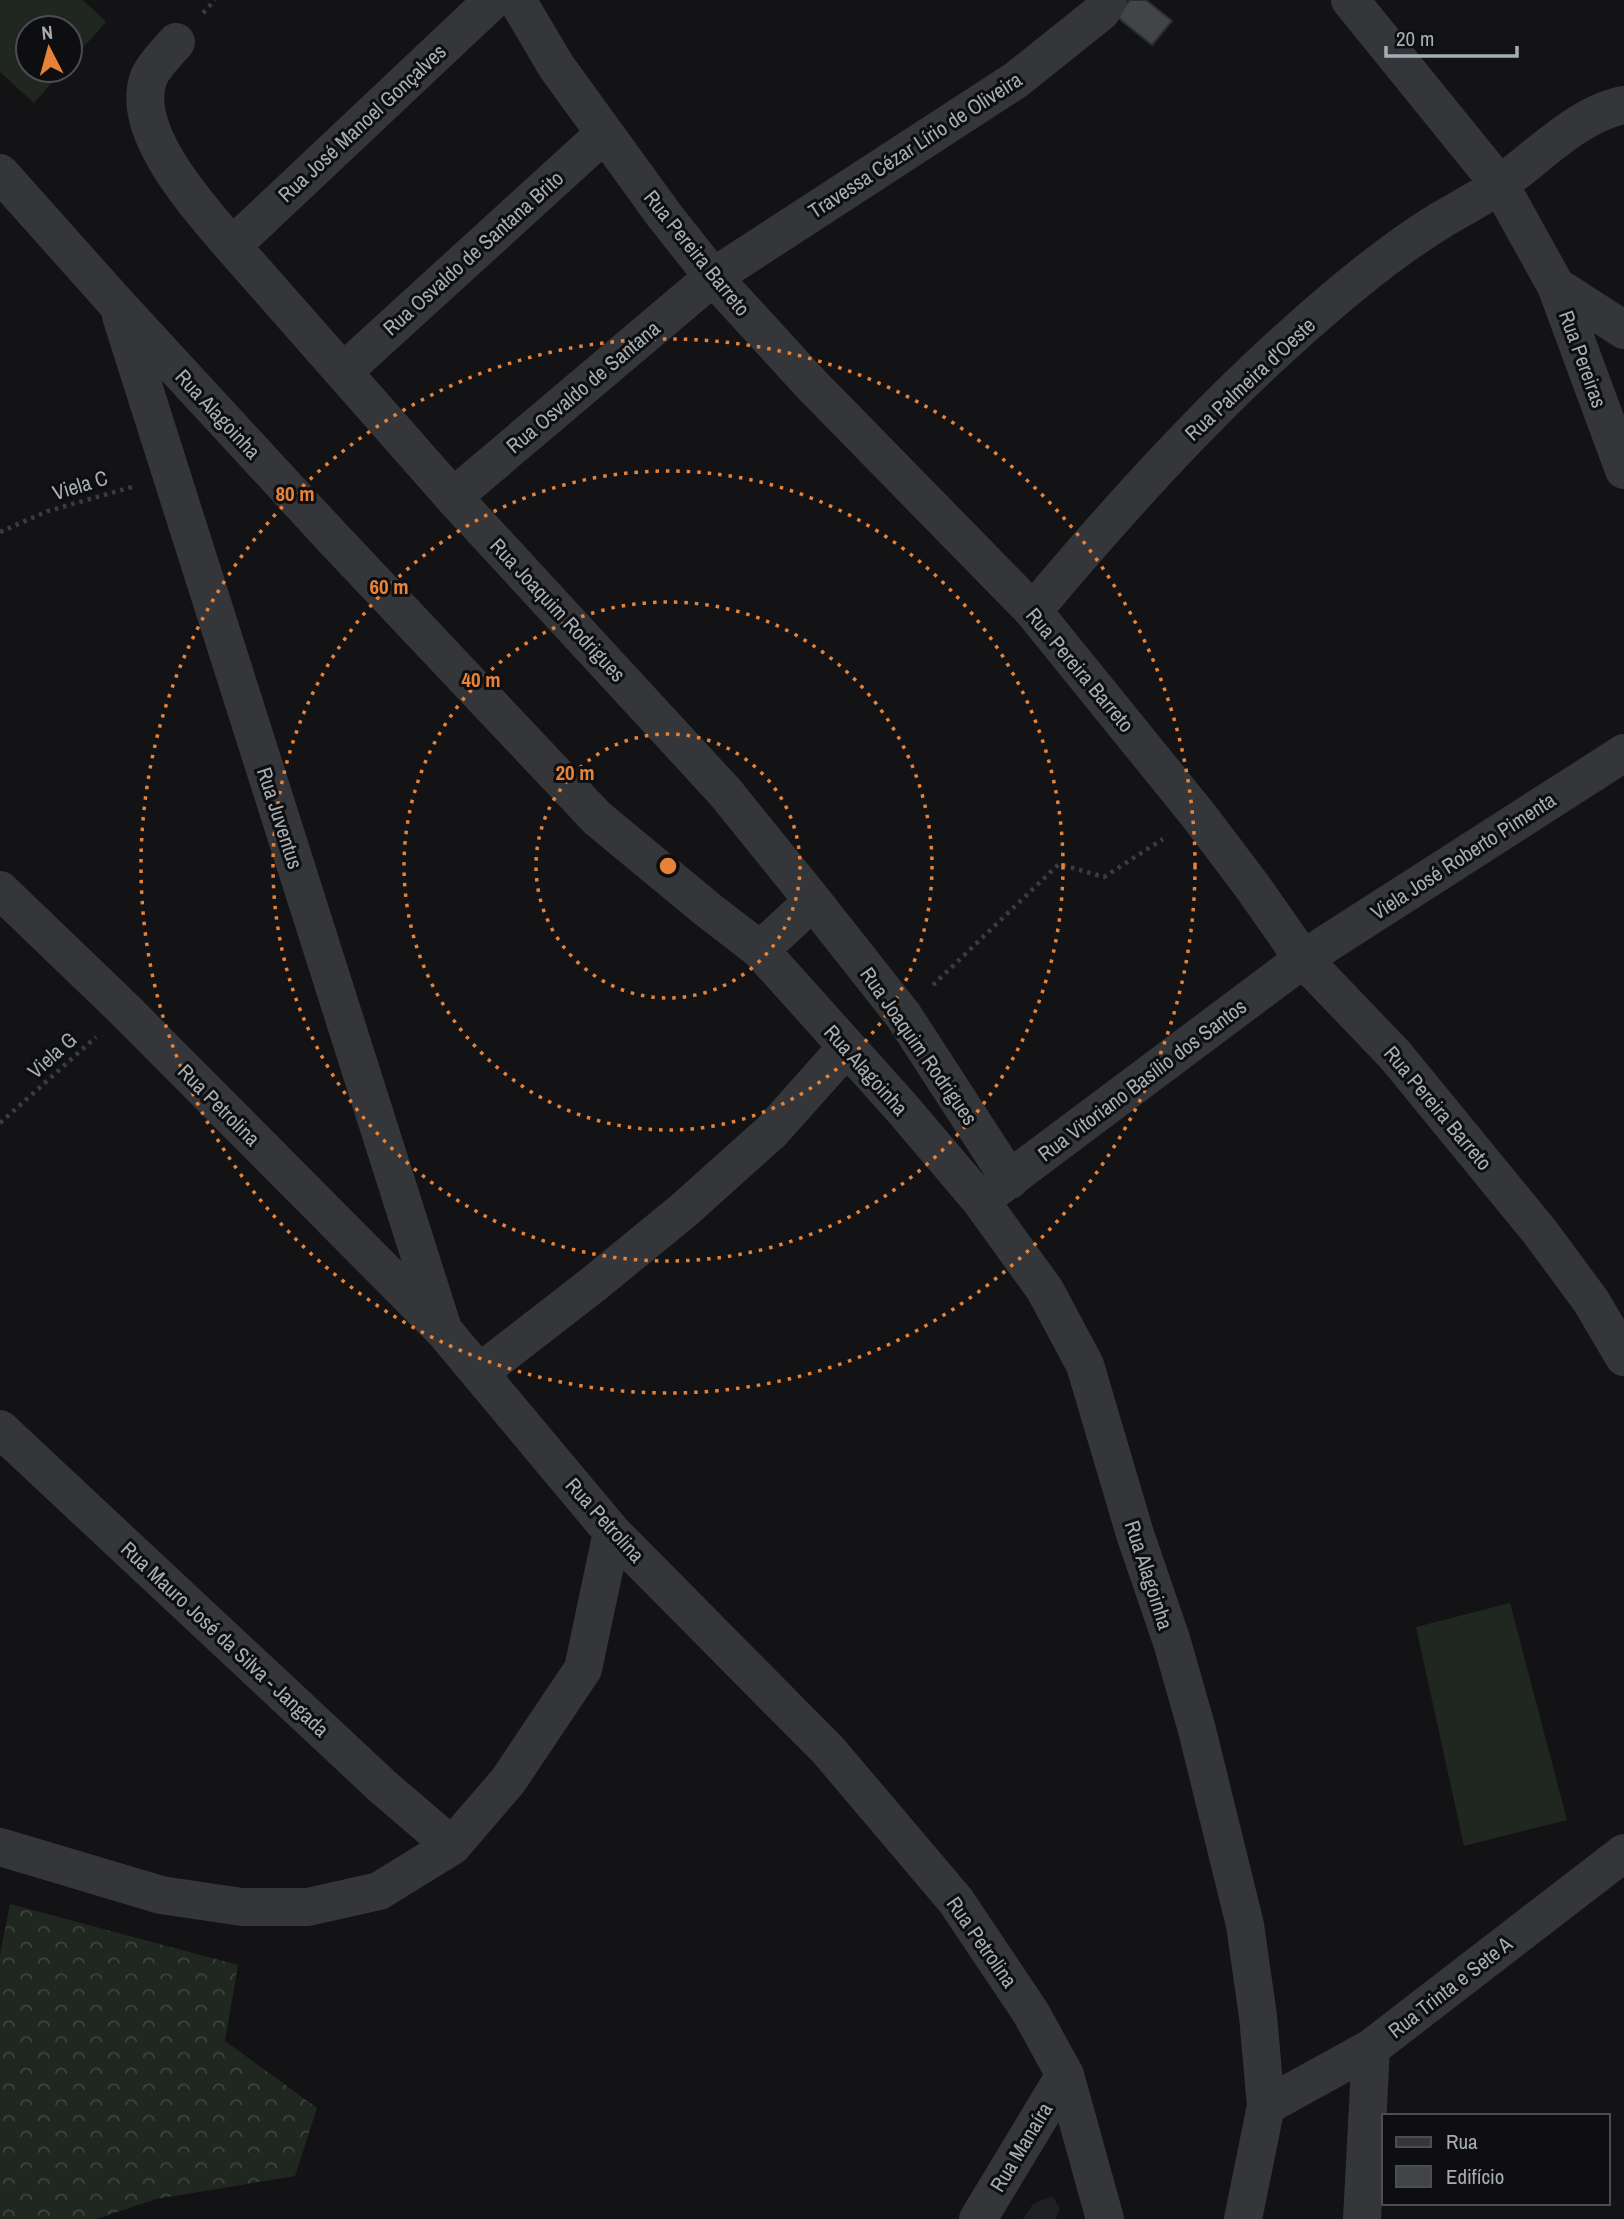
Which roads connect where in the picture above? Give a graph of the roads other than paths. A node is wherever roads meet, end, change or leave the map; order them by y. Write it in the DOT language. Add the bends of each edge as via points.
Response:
graph roads {
  1 [pos="493,0"];
  2 [pos="517,0"];
  3 [pos="1108,0"];
  4 [pos="1350,0"];
  5 [pos="176,42"];
  6 [pos="1624,105"];
  7 [pos="604,134"];
  8 [pos="0,173"];
  9 [pos="1500,185"];
  10 [pos="232,246"];
  11 [pos="713,277"];
  12 [pos="1556,286"];
  13 [pos="117,304"];
  14 [pos="1624,330"];
  15 [pos="343,372"];
  16 [pos="1624,470"];
  17 [pos="453,497"];
  18 [pos="1033,611"];
  19 [pos="1624,753"];
  20 [pos="0,891"];
  21 [pos="813,901"];
  22 [pos="760,950"];
  23 [pos="1303,959"];
  24 [pos="846,1048"];
  25 [pos="995,1190"];
  26 [pos="444,1332"];
  27 [pos="1624,1357"];
  28 [pos="479,1373"];
  29 [pos="0,1429"];
  30 [pos="612,1532"];
  31 [pos="453,1846"];
  32 [pos="0,1847"];
  33 [pos="1624,1853"];
  34 [pos="1371,2048"];
  35 [pos="1065,2075"];
  36 [pos="1266,2106"];
  37 [pos="978,2219"];
  38 [pos="1105,2219"];
  39 [pos="1243,2219"];
  40 [pos="1362,2219"];
  1 -- 10 [label="street, Rua José Manoel Gonçalves"];
  2 -- 7 [label="street, Rua Pereira Barreto"];
  3 -- 11 [label="street, Travessa Cézar Lírio de Oliveira" via="1101,12 1016,80"];
  4 -- 9 [label="street, Rua Pereiras"];
  5 -- 10 [label="street, Rua Joaquim Rodrigues" via="150,75 144,97 150,125 168,163"];
  6 -- 9 [label="street, Rua Palmeira d'Oeste" via="1609,107 1558,138"];
  7 -- 11 [label="street, Rua Pereira Barreto"];
  7 -- 15 [label="street, Rua Osvaldo de Santana Brito"];
  8 -- 13 [label="street, Rua Alagoinha"];
  9 -- 12 [label="street, Rua Pereiras"];
  9 -- 18 [label="street, Rua Palmeira d'Oeste" via="1439,221 1356,281 1270,357 1171,453"];
  10 -- 15 [label="street, Rua Joaquim Rodrigues"];
  11 -- 17 [label="street, Rua Osvaldo de Santana"];
  11 -- 18 [label="street, Rua Pereira Barreto"];
  12 -- 14 [label="street"];
  12 -- 16 [label="street, Rua Pereiras"];
  13 -- 22 [label="street, Rua Alagoinha" via="597,818"];
  13 -- 26 [label="street, Rua Juventus"];
  15 -- 17 [label="street, Rua Joaquim Rodrigues"];
  17 -- 21 [label="street, Rua Joaquim Rodrigues" via="725,792"];
  18 -- 23 [label="street, Rua Pereira Barreto" via="1199,816"];
  19 -- 23 [label="street, Viela José Roberto Pimenta"];
  20 -- 26 [label="street, Rua Petrolina" via="125,1010"];
  21 -- 22 [label="street"];
  21 -- 25 [label="street, Rua Joaquim Rodrigues" via="903,1015"];
  22 -- 24 [label="street, Rua Alagoinha"];
  23 -- 25 [label="street, Rua Vitoriano Basílio dos Santos"];
  23 -- 27 [label="street, Rua Pereira Barreto" via="1395,1055 1540,1232 1591,1301"];
  24 -- 25 [label="street, Rua Alagoinha" via="901,1107"];
  24 -- 28 [label="street" via="771,1132 684,1210"];
  25 -- 36 [label="street, Rua Alagoinha" via="1085,1365 1172,1642 1245,1926"];
  26 -- 28 [label="street, Rua Petrolina"];
  28 -- 30 [label="street, Rua Petrolina"];
  29 -- 31 [label="street, Rua Mauro José da Silva - Jangada" via="382,1786"];
  30 -- 31 [label="street" via="583,1669 508,1781"];
  30 -- 35 [label="street, Rua Petrolina" via="828,1750 956,1901 1031,2013"];
  31 -- 32 [label="street" via="379,1891 308,1907 242,1907 161,1895"];
  33 -- 34 [label="street, Rua Trinta e Sete A"];
  34 -- 36 [label="street, Rua Trinta e Sete A"];
  34 -- 40 [label="street"];
  35 -- 37 [label="street, Rua Manaíra"];
  35 -- 38 [label="street, Rua Petrolina"];
  36 -- 39 [label="street, Rua Alagoinha"];
}
